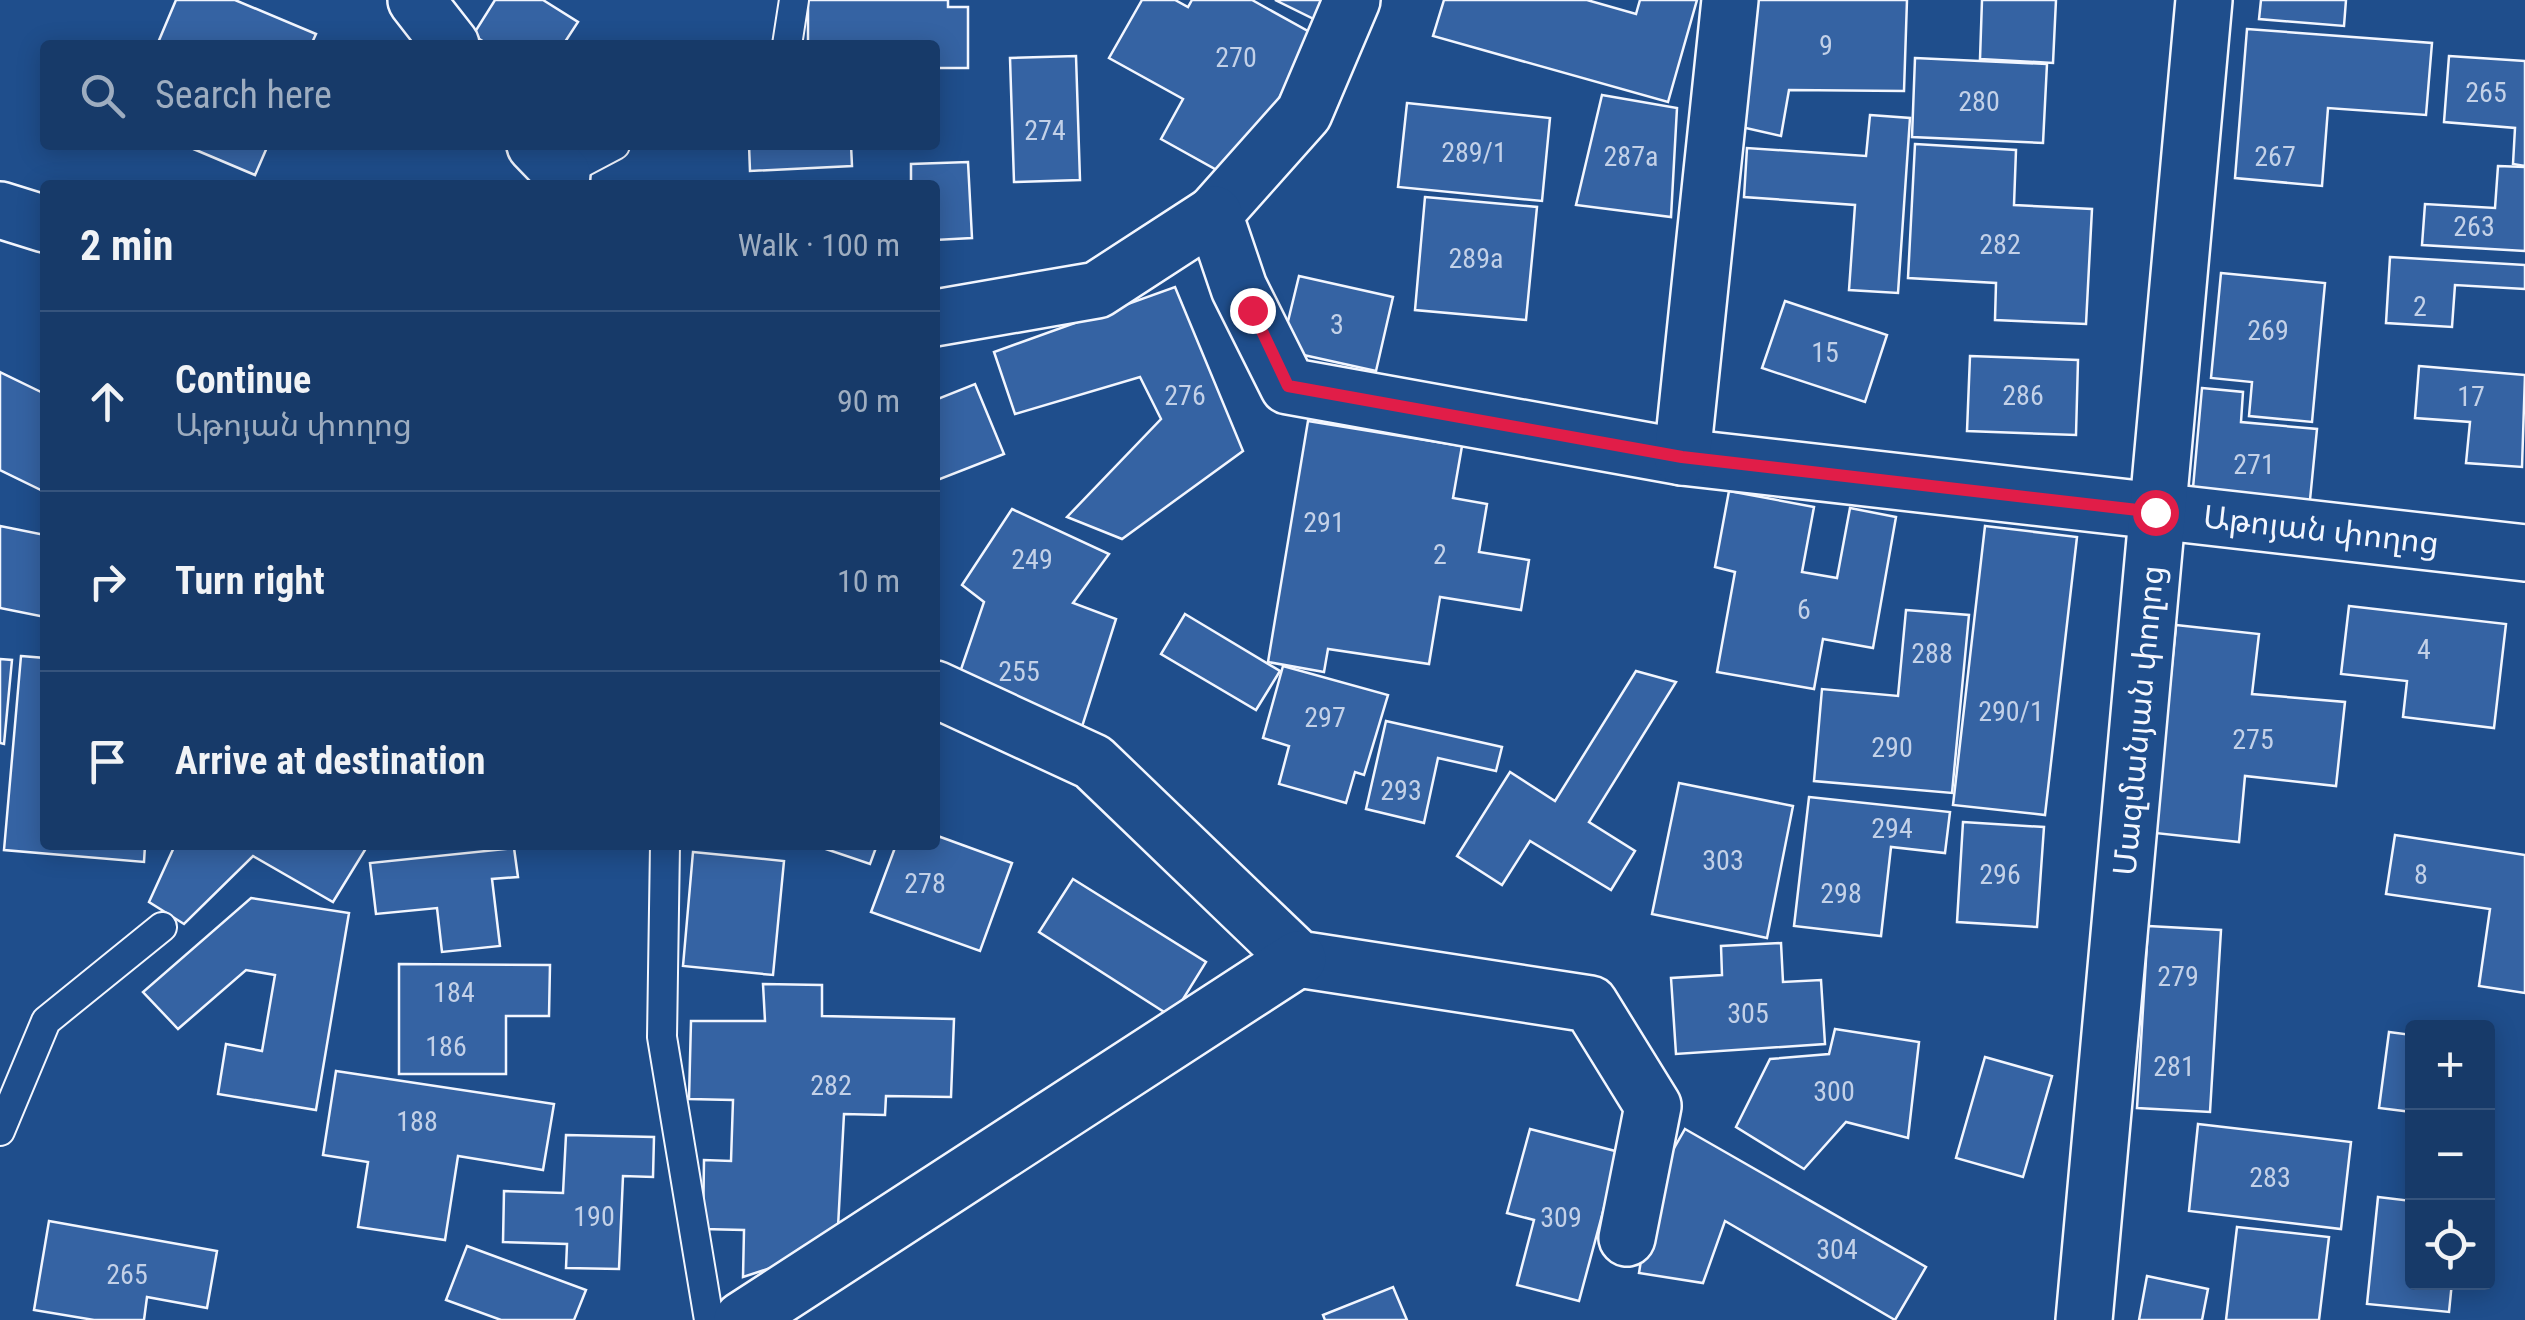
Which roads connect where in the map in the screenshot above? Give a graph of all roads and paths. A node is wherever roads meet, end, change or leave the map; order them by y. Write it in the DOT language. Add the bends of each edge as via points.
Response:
graph roads {
  1 [pos="416,0"];
  2 [pos="794,0"];
  3 [pos="1352,0"];
  4 [pos="1730,0"];
  5 [pos="2204,0"];
  6 [pos="447,40"];
  7 [pos="788,40"];
  8 [pos="602,150"];
  9 [pos="553,168"];
  10 [pos="0,210"];
  11 [pos="1214,214"];
  12 [pos="40,222"];
  13 [pos="940,317"];
  14 [pos="1682,457"];
  15 [pos="2155,512"];
  16 [pos="2525,553"];
  17 [pos="940,690"];
  18 [pos="664,850"];
  19 [pos="162,927"];
  20 [pos="1298,959"];
  21 [pos="0,1131"];
  22 [pos="1627,1238"];
  23 [pos="710,1320"];
  24 [pos="742,1320"];
  25 [pos="2084,1320"];
  1 -- 6 [label="street"];
  2 -- 7 [label="lane"];
  3 -- 11 [label="street" via="1304,113"];
  4 -- 14 [label="street"];
  5 -- 15 [label="street, Մազմանյան փողոց"];
  8 -- 9 [label="lane"];
  10 -- 12 [label="street"];
  11 -- 13 [label="street" via="1096,290"];
  11 -- 14 [label="street, Աթոյան փողոց" via="1239,288 1288,386"];
  14 -- 15 [label="street, Աթոյան փողոց"];
  15 -- 16 [label="street, Աթոյան փողոց"];
  15 -- 25 [label="street, Մազմանյան փողոց"];
  17 -- 20 [label="street" via="1094,762"];
  18 -- 23 [label="lane" via="662,1037"];
  19 -- 21 [label="lane" via="46,1021"];
  20 -- 22 [label="street" via="1590,1004 1653,1106"];
  20 -- 24 [label="street"];
}
